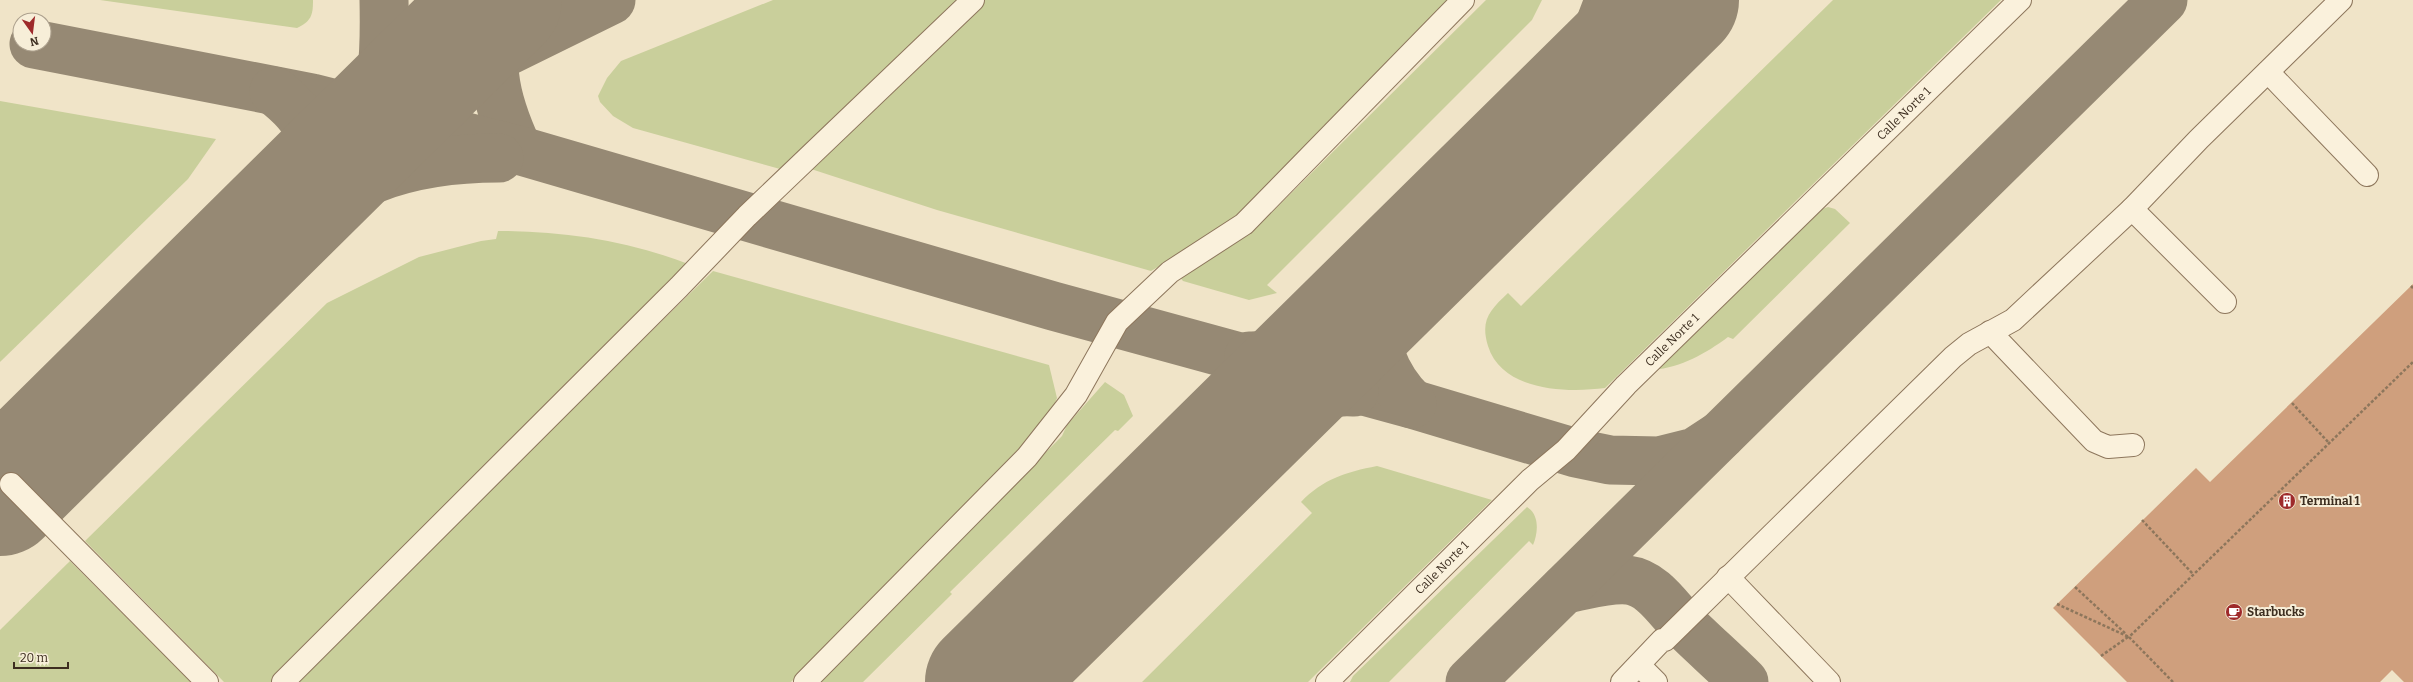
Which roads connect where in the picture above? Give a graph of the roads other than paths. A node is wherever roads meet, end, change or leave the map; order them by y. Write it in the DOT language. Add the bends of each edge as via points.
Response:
graph roads {
  1 [pos="974,0"];
  2 [pos="1463,0"];
  3 [pos="2020,0"];
  4 [pos="2341,0"];
  5 [pos="2268,72"];
  6 [pos="2368,174"];
  7 [pos="2132,209"];
  8 [pos="2225,302"];
  9 [pos="1990,332"];
  10 [pos="2134,445"];
  11 [pos="11,484"];
  12 [pos="1728,577"];
  13 [pos="1639,664"];
  14 [pos="207,682"];
  15 [pos="283,682"];
  16 [pos="805,682"];
  17 [pos="1327,682"];
  18 [pos="1622,682"];
  19 [pos="1656,682"];
  20 [pos="1829,682"];
  1 -- 15 [label="lane" via="783,180"];
  2 -- 16 [label="lane" via="1244,224 1170,272 1117,322 1076,395 1027,457"];
  3 -- 17 [label="lane, Calle Norte 1" via="1649,363 1566,450 1530,480"];
  4 -- 5 [label="lane"];
  5 -- 6 [label="lane"];
  5 -- 7 [label="lane"];
  7 -- 8 [label="lane"];
  7 -- 9 [label="lane" via="2013,320"];
  9 -- 10 [label="lane" via="2094,441 2108,447"];
  9 -- 12 [label="lane" via="1953,357"];
  11 -- 14 [label="lane"];
  12 -- 13 [label="lane"];
  12 -- 20 [label="lane"];
  13 -- 18 [label="lane"];
  13 -- 19 [label="lane"];
}
